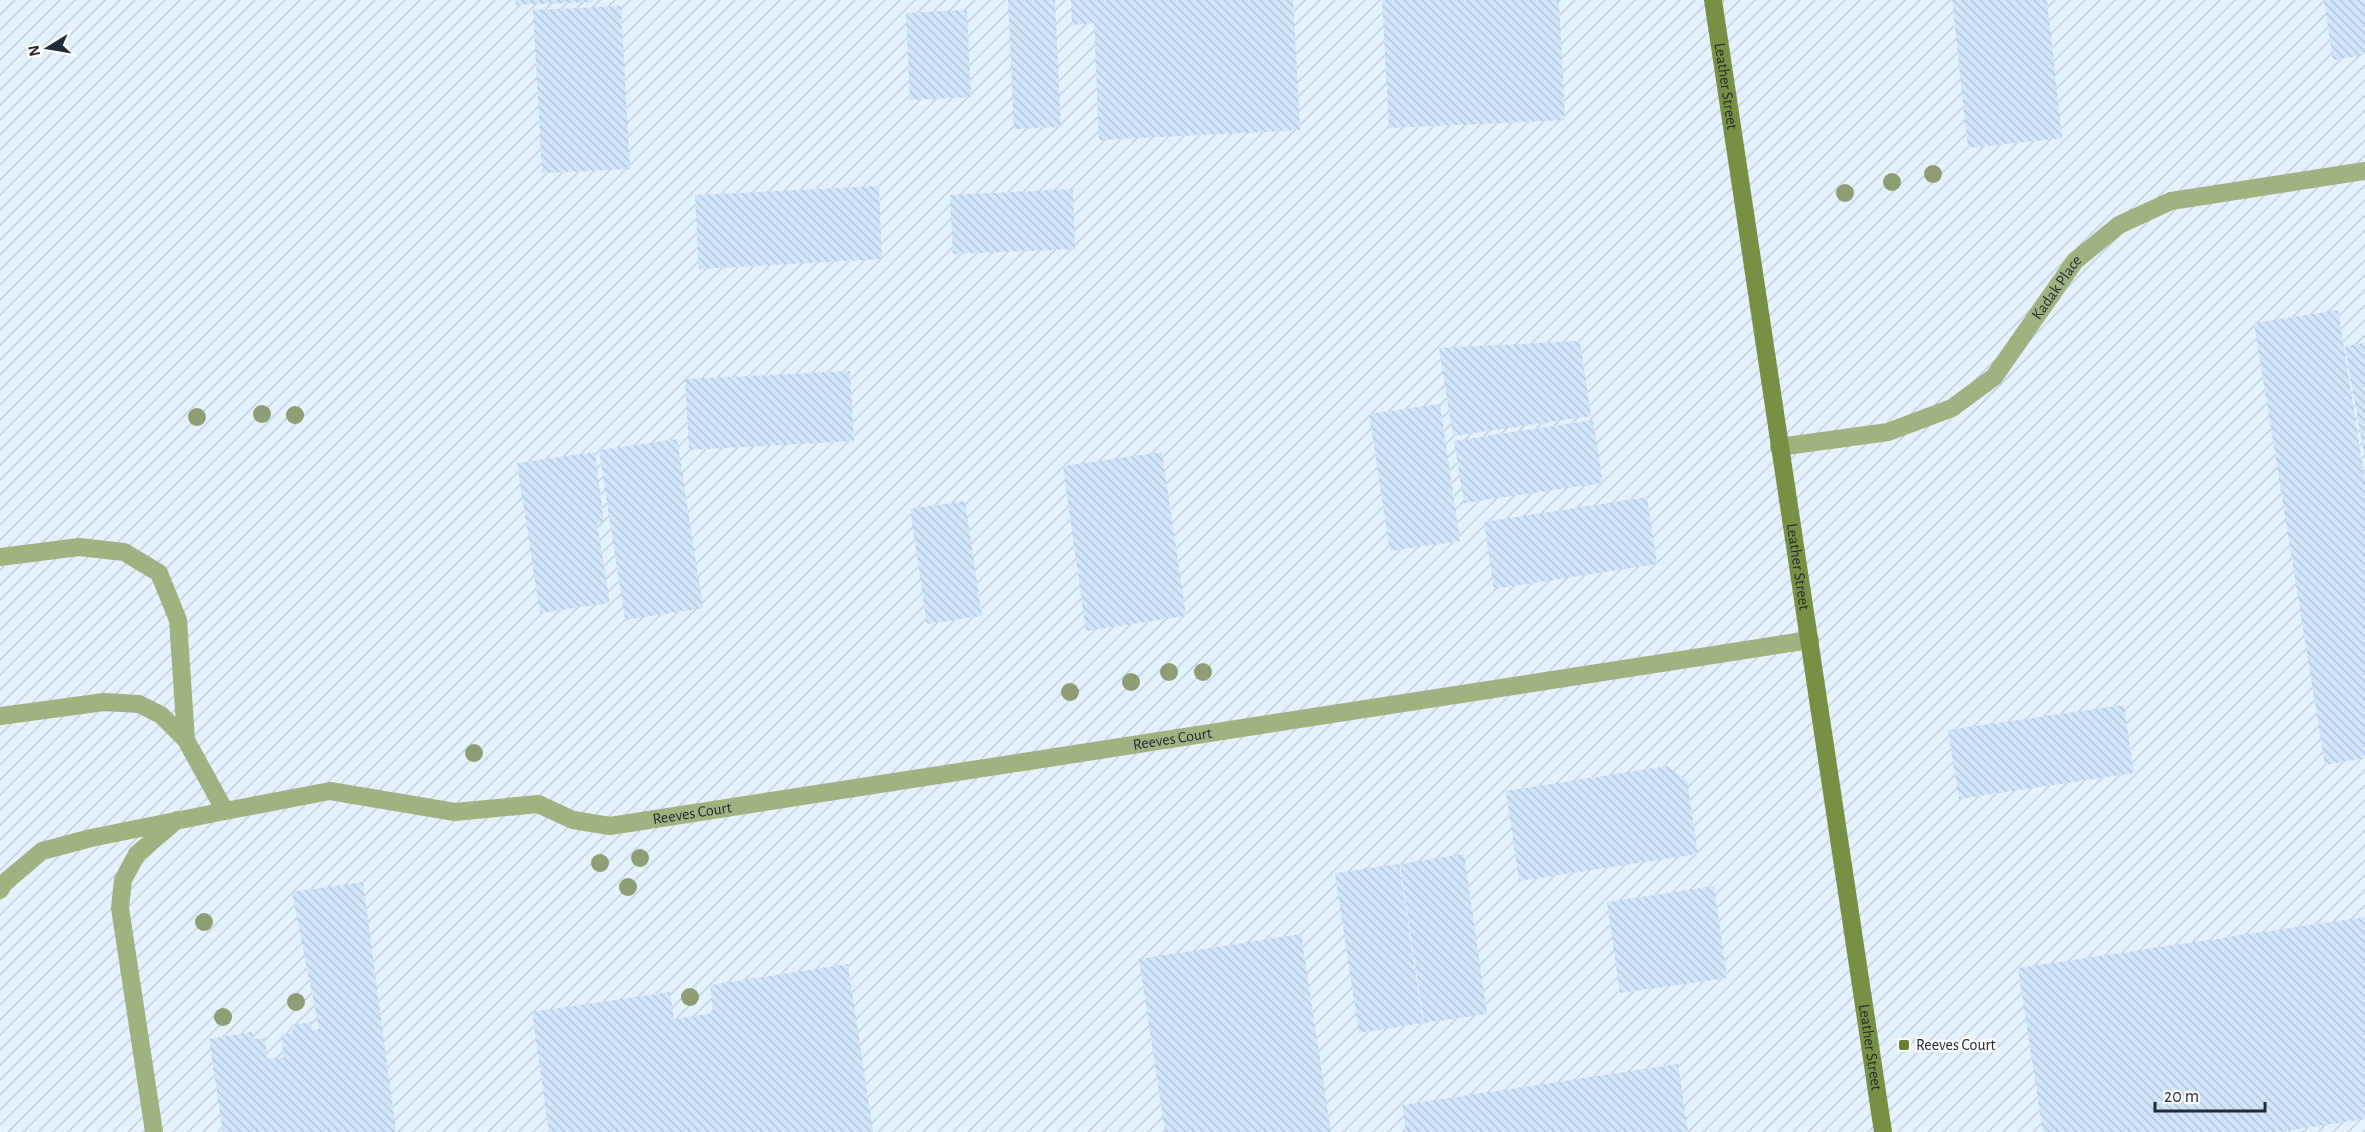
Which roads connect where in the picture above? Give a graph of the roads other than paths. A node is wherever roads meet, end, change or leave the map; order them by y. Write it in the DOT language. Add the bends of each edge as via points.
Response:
graph roads {
  1 [pos="1713,0"];
  2 [pos="2365,171"];
  3 [pos="1779,447"];
  4 [pos="0,558"];
  5 [pos="1810,640"];
  6 [pos="0,716"];
  7 [pos="186,740"];
  8 [pos="225,811"];
  9 [pos="177,820"];
  10 [pos="0,890"];
  11 [pos="154,1132"];
  12 [pos="1883,1132"];
  1 -- 3 [label="street, Leather Street"];
  2 -- 3 [label="street, Kadak Place" via="2171,201 2119,225 2075,261 1994,376 1952,408 1888,432"];
  3 -- 5 [label="street, Leather Street"];
  4 -- 7 [label="street" via="79,547 124,552 159,573 178,620"];
  5 -- 8 [label="street, Reeves Court" via="610,826 573,820 538,804 455,812 330,791"];
  5 -- 12 [label="street, Leather Street"];
  6 -- 7 [label="street" via="104,702 139,704 161,715"];
  7 -- 8 [label="street"];
  8 -- 9 [label="street"];
  9 -- 10 [label="street" via="42,851"];
  9 -- 11 [label="street" via="137,854 123,880 120,908"];
}
